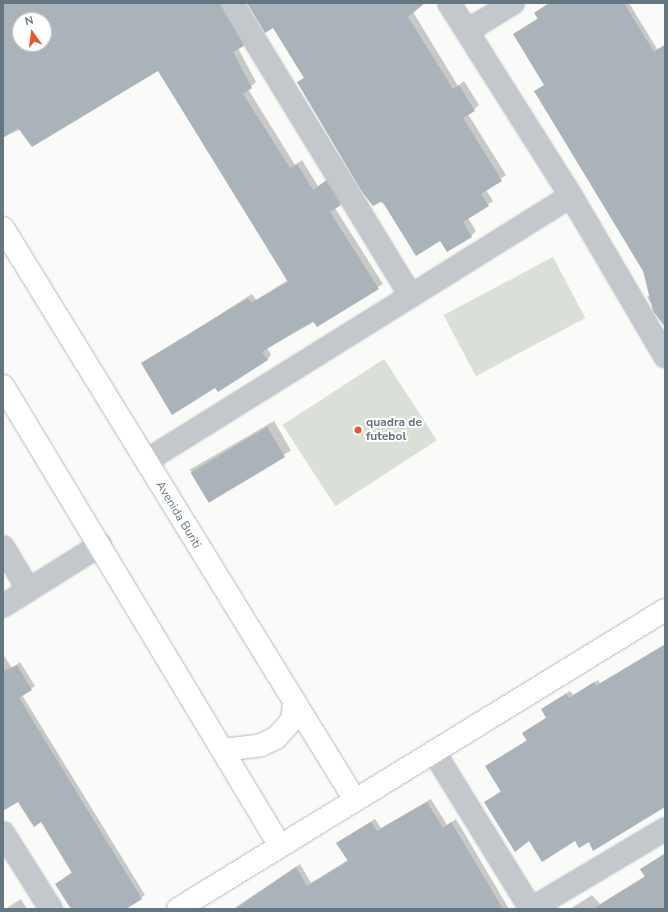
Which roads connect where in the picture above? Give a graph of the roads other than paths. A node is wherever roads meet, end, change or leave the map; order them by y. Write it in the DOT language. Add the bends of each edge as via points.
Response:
graph roads {
  1 [pos="232,3"];
  2 [pos="449,3"];
  3 [pos="513,3"];
  4 [pos="467,31"];
  5 [pos="571,196"];
  6 [pos="3,228"];
  7 [pos="410,294"];
  8 [pos="665,356"];
  9 [pos="3,386"];
  10 [pos="146,462"];
  11 [pos="100,545"];
  12 [pos="3,547"];
  13 [pos="28,589"];
  14 [pos="3,606"];
  15 [pos="665,610"];
  16 [pos="294,704"];
  17 [pos="223,750"];
  18 [pos="434,752"];
  19 [pos="355,800"];
  20 [pos="665,829"];
  21 [pos="3,833"];
  22 [pos="280,846"];
  23 [pos="51,909"];
  24 [pos="178,909"];
  25 [pos="531,909"];
  1 -- 7 [label="street"];
  2 -- 4 [label="street"];
  3 -- 4 [label="street"];
  4 -- 5 [label="street"];
  5 -- 7 [label="street"];
  5 -- 8 [label="street"];
  6 -- 10 [label="street, Avenida Buriti"];
  7 -- 10 [label="street"];
  9 -- 11 [label="street"];
  10 -- 16 [label="street, Avenida Buriti"];
  11 -- 13 [label="street"];
  11 -- 17 [label="street"];
  12 -- 13 [label="street"];
  13 -- 14 [label="street"];
  15 -- 18 [label="street"];
  16 -- 17 [label="street" via="292,720 276,738 261,746"];
  16 -- 19 [label="street, Avenida Buriti"];
  17 -- 22 [label="street"];
  18 -- 19 [label="street"];
  18 -- 25 [label="street"];
  19 -- 22 [label="street"];
  20 -- 25 [label="street"];
  21 -- 23 [label="street"];
  22 -- 24 [label="street"];
}
